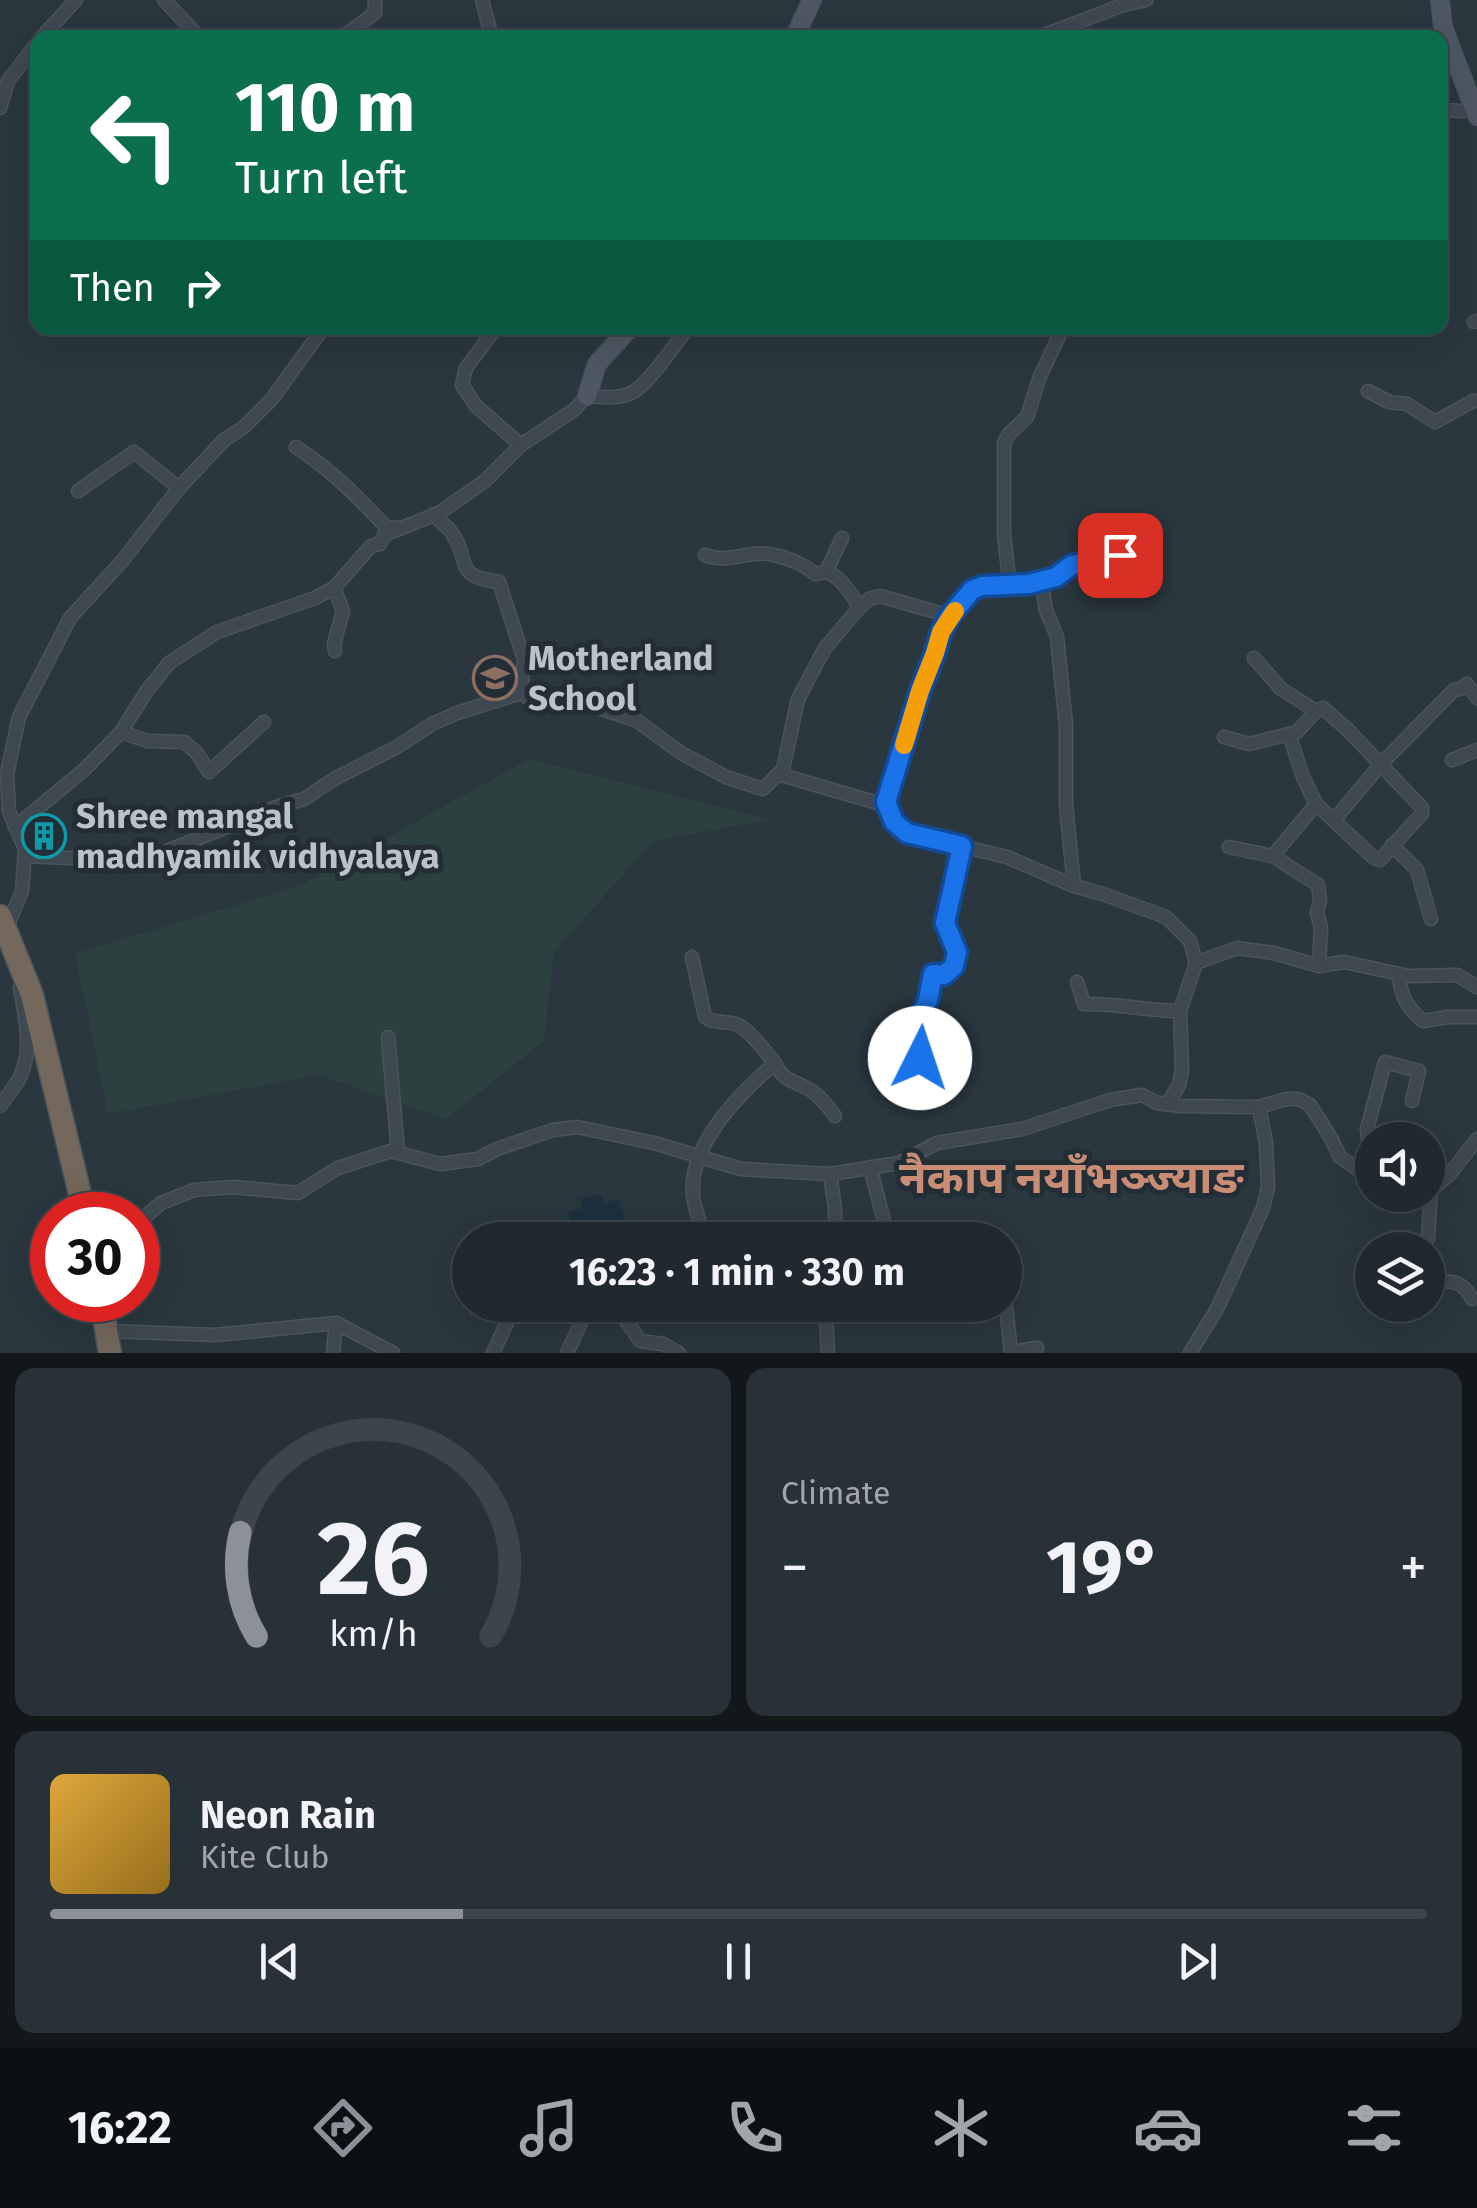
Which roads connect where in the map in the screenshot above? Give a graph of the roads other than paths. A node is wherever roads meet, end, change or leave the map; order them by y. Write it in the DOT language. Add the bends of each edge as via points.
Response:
graph roads {
  1 [pos="76,0"];
  2 [pos="164,0"];
  3 [pos="374,0"];
  4 [pos="482,0"];
  5 [pos="812,0"];
  6 [pos="1146,0"];
  7 [pos="1440,0"];
  8 [pos="48,30"];
  9 [pos="192,30"];
  10 [pos="351,30"];
  11 [pos="490,30"];
  12 [pos="798,30"];
  13 [pos="1057,30"];
  14 [pos="1444,30"];
  15 [pos="1448,39"];
  16 [pos="30,52"];
  17 [pos="0,108"];
  18 [pos="1448,110"];
  19 [pos="1475,111"];
  20 [pos="318,335"];
  21 [pos="491,335"];
  22 [pos="621,335"];
  23 [pos="682,335"];
  24 [pos="1060,335"];
  25 [pos="1368,391"];
  26 [pos="587,396"];
  27 [pos="1477,401"];
  28 [pos="521,445"];
  29 [pos="296,447"];
  30 [pos="179,488"];
  31 [pos="78,491"];
  32 [pos="433,515"];
  33 [pos="401,529"];
  34 [pos="842,538"];
  35 [pos="705,556"];
  36 [pos="1136,556"];
  37 [pos="826,572"];
  38 [pos="1041,580"];
  39 [pos="1010,586"];
  40 [pos="334,588"];
  41 [pos="860,607"];
  42 [pos="950,616"];
  43 [pos="335,651"];
  44 [pos="1254,658"];
  45 [pos="521,693"];
  46 [pos="1477,698"];
  47 [pos="1316,711"];
  48 [pos="264,722"];
  49 [pos="121,732"];
  50 [pos="1289,734"];
  51 [pos="1224,736"];
  52 [pos="1477,750"];
  53 [pos="1452,760"];
  54 [pos="1381,764"];
  55 [pos="778,774"];
  56 [pos="886,802"];
  57 [pos="1316,804"];
  58 [pos="1334,819"];
  59 [pos="14,827"];
  60 [pos="1392,845"];
  61 [pos="962,846"];
  62 [pos="1229,847"];
  63 [pos="25,856"];
  64 [pos="1273,856"];
  65 [pos="1074,886"];
  66 [pos="1431,918"];
  67 [pos="6,931"];
  68 [pos="692,957"];
  69 [pos="1196,963"];
  70 [pos="1319,966"];
  71 [pos="1399,974"];
  72 [pos="1077,982"];
  73 [pos="1477,988"];
  74 [pos="1180,1010"];
  75 [pos="1477,1017"];
  76 [pos="388,1037"];
  77 [pos="920,1058"];
  78 [pos="775,1063"];
  79 [pos="1412,1101"];
  80 [pos="1158,1103"];
  81 [pos="0,1106"];
  82 [pos="1259,1107"];
  83 [pos="835,1116"];
  84 [pos="1369,1122"];
  85 [pos="1477,1140"];
  86 [pos="398,1152"];
  87 [pos="699,1156"];
  88 [pos="1355,1165"];
  89 [pos="870,1168"];
  90 [pos="830,1174"];
  91 [pos="1445,1178"];
  92 [pos="79,1192"];
  93 [pos="160,1204"];
  94 [pos="701,1222"];
  95 [pos="836,1222"];
  96 [pos="884,1222"];
  97 [pos="1445,1281"];
  98 [pos="1472,1299"];
  99 [pos="507,1322"];
  100 [pos="582,1322"];
  101 [pos="629,1322"];
  102 [pos="826,1322"];
  103 [pos="1008,1322"];
  104 [pos="336,1324"];
  105 [pos="108,1342"];
  106 [pos="661,1348"];
  107 [pos="1037,1348"];
  108 [pos="1011,1352"];
  109 [pos="333,1353"];
  110 [pos="394,1353"];
  111 [pos="493,1353"];
  112 [pos="566,1353"];
  113 [pos="679,1353"];
  114 [pos="828,1353"];
  115 [pos="1190,1353"];
  1 -- 8 [label="street"];
  2 -- 9 [label="street"];
  3 -- 10 [label="street" via="375,13"];
  4 -- 11 [label="street"];
  5 -- 12 [label="street"];
  6 -- 13 [label="street"];
  7 -- 14 [label="street"];
  15 -- 19 [label="street"];
  16 -- 17 [label="street" via="8,81"];
  18 -- 19 [label="street"];
  20 -- 30 [label="street" via="271,400"];
  21 -- 28 [label="street" via="466,368 462,386"];
  22 -- 26 [label="street" via="597,364"];
  23 -- 26 [label="street" via="634,392"];
  24 -- 39 [label="street" via="1026,417 1004,443"];
  25 -- 27 [label="street" via="1435,422"];
  26 -- 28 [label="street"];
  28 -- 32 [label="street" via="485,482"];
  29 -- 33 [label="street" via="386,528"];
  30 -- 31 [label="street" via="134,452"];
  30 -- 59 [label="street" via="70,618 35,683 19,718 8,774"];
  32 -- 33 [label="street"];
  32 -- 45 [label="street" via="451,532 466,570 500,582 524,659"];
  33 -- 40 [label="street" via="370,546"];
  34 -- 37 [label="street"];
  35 -- 37 [label="street" via="767,555"];
  36 -- 38 [label="street" via="1072,565"];
  37 -- 41 [label="street"];
  38 -- 39 [label="street"];
  38 -- 65 [label="street" via="1057,637"];
  39 -- 42 [label="street" via="972,590"];
  40 -- 43 [label="street" via="344,611"];
  40 -- 49 [label="street" via="218,632 169,663"];
  41 -- 42 [label="street" via="880,596"];
  41 -- 55 [label="street" via="825,648 798,699"];
  42 -- 56 [label="street"];
  44 -- 47 [label="street" via="1281,689"];
  45 -- 55 [label="street" via="532,702 583,703 636,720 681,754 762,789"];
  45 -- 63 [label="street" via="432,724 304,799 162,853 136,861"];
  46 -- 54 [label="street" via="1467,684 1454,690"];
  47 -- 50 [label="street"];
  47 -- 54 [label="street" via="1324,708"];
  48 -- 49 [label="street" via="208,772 184,742"];
  49 -- 59 [label="street"];
  50 -- 51 [label="street" via="1250,744"];
  50 -- 57 [label="street"];
  52 -- 53 [label="street"];
  54 -- 58 [label="street"];
  54 -- 60 [label="street" via="1424,810"];
  55 -- 56 [label="street"];
  56 -- 61 [label="street" via="907,833"];
  57 -- 58 [label="street"];
  57 -- 64 [label="street"];
  58 -- 60 [label="street" via="1374,858 1383,858"];
  59 -- 63 [label="street"];
  60 -- 66 [label="street" via="1417,870"];
  61 -- 65 [label="street"];
  61 -- 77 [label="street" via="945,923 957,952 954,966 933,974 915,1029"];
  62 -- 64 [label="street"];
  63 -- 67 [label="street" via="22,892"];
  64 -- 70 [label="street" via="1318,885"];
  65 -- 69 [label="street" via="1166,916 1190,941"];
  67 -- 81 [label="street" via="27,1050 21,1076"];
  67 -- 92 [label="highway" via="32,995"];
  68 -- 78 [label="street" via="705,1018 736,1023"];
  69 -- 70 [label="street" via="1238,948"];
  69 -- 74 [label="street"];
  70 -- 71 [label="street" via="1344,962"];
  71 -- 73 [label="street" via="1456,974"];
  71 -- 75 [label="street" via="1407,1006 1424,1021"];
  72 -- 74 [label="street" via="1084,1004"];
  74 -- 80 [label="street" via="1179,1084 1168,1103"];
  76 -- 86 [label="street"];
  78 -- 83 [label="street"];
  78 -- 87 [label="street" via="726,1112"];
  79 -- 84 [label="street" via="1419,1071 1385,1062"];
  80 -- 82 [label="street"];
  80 -- 89 [label="street" via="1142,1095 1110,1100 1022,1129 938,1143 899,1163"];
  82 -- 88 [label="street" via="1286,1099 1310,1105 1340,1157"];
  82 -- 115 [label="street" via="1268,1187 1263,1208"];
  85 -- 91 [label="street"];
  86 -- 87 [label="street" via="440,1164 478,1159 553,1130 577,1128"];
  86 -- 93 [label="street" via="338,1168 298,1193 194,1190"];
  87 -- 90 [label="street" via="740,1169"];
  87 -- 94 [label="street" via="693,1197"];
  89 -- 90 [label="street"];
  89 -- 96 [label="street"];
  90 -- 95 [label="street"];
  97 -- 98 [label="street" via="1464,1286"];
  99 -- 111 [label="street"];
  100 -- 112 [label="street"];
  101 -- 106 [label="street" via="640,1341"];
  102 -- 114 [label="street"];
  103 -- 108 [label="street"];
  104 -- 105 [label="street"];
  104 -- 109 [label="street"];
  104 -- 110 [label="street"];
  106 -- 113 [label="street"];
  107 -- 108 [label="street"];
}
